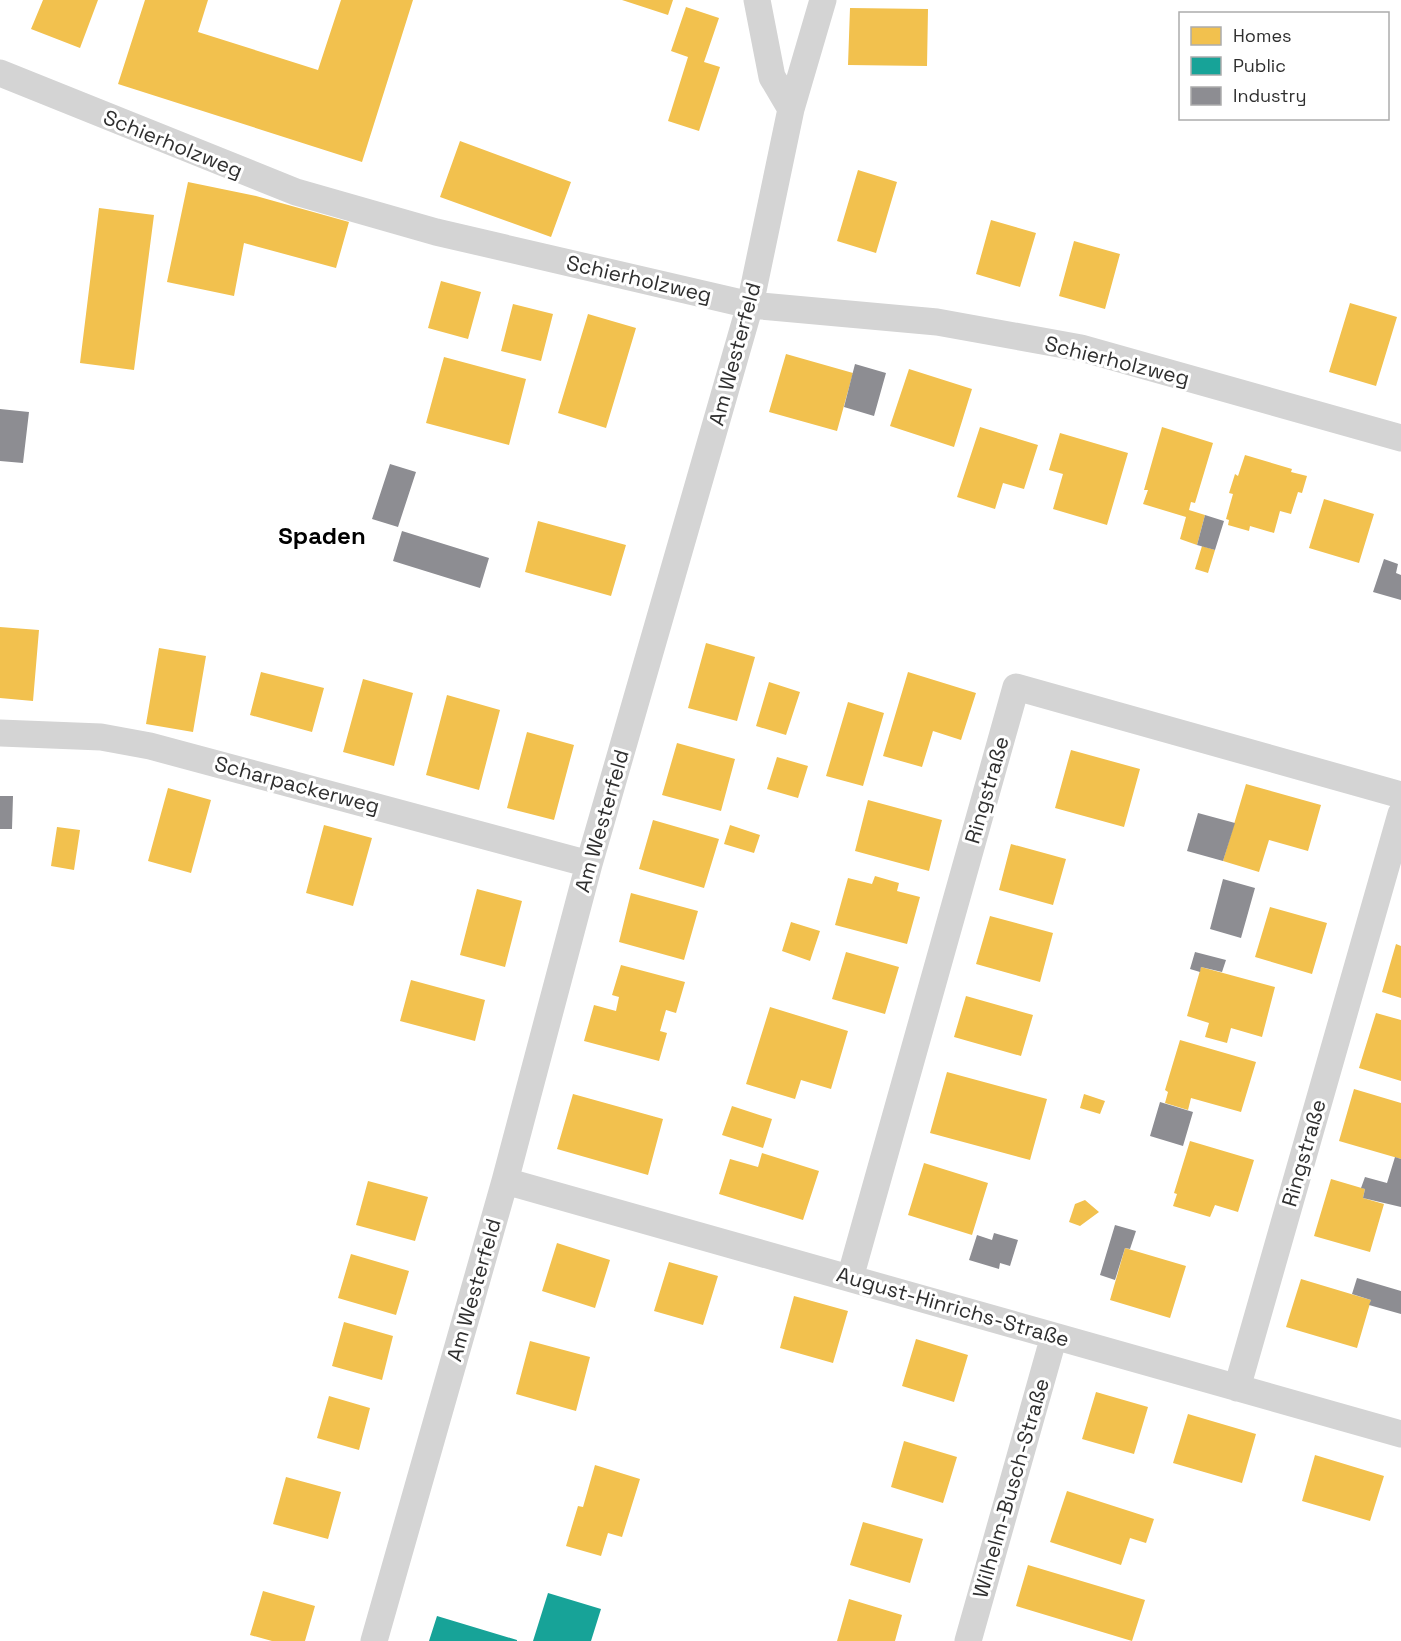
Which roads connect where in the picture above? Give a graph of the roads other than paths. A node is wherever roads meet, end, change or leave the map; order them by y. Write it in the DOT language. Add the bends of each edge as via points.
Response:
graph roads {
  1 [pos="757,0"];
  2 [pos="823,0"];
  3 [pos="0,74"];
  4 [pos="791,109"];
  5 [pos="750,305"];
  6 [pos="1401,438"];
  7 [pos="0,733"];
  8 [pos="1401,795"];
  9 [pos="1401,814"];
  10 [pos="589,864"];
  11 [pos="505,1181"];
  12 [pos="850,1278"];
  13 [pos="1054,1336"];
  14 [pos="1237,1388"];
  15 [pos="1401,1434"];
  16 [pos="374,1641"];
  17 [pos="968,1641"];
  1 -- 4 [label="street" via="772,77"];
  2 -- 4 [label="street, Am Westerfeld"];
  3 -- 5 [label="street, Schierholzweg" via="296,192 436,232"];
  4 -- 5 [label="street, Am Westerfeld"];
  5 -- 6 [label="street, Schierholzweg" via="937,322 1081,348"];
  5 -- 10 [label="street, Am Westerfeld"];
  7 -- 10 [label="street, Scharpackerweg" via="101,737 150,746"];
  8 -- 12 [label="street, Ringstraße" via="1016,687"];
  9 -- 14 [label="street, Ringstraße"];
  10 -- 11 [label="street, Am Westerfeld"];
  11 -- 12 [label="street, August-Hinrichs-Straße"];
  11 -- 16 [label="street, Am Westerfeld"];
  12 -- 13 [label="street, August-Hinrichs-Straße"];
  13 -- 14 [label="street, August-Hinrichs-Straße"];
  13 -- 17 [label="street, Wilhelm-Busch-Straße"];
  14 -- 15 [label="street, August-Hinrichs-Straße"];
}
